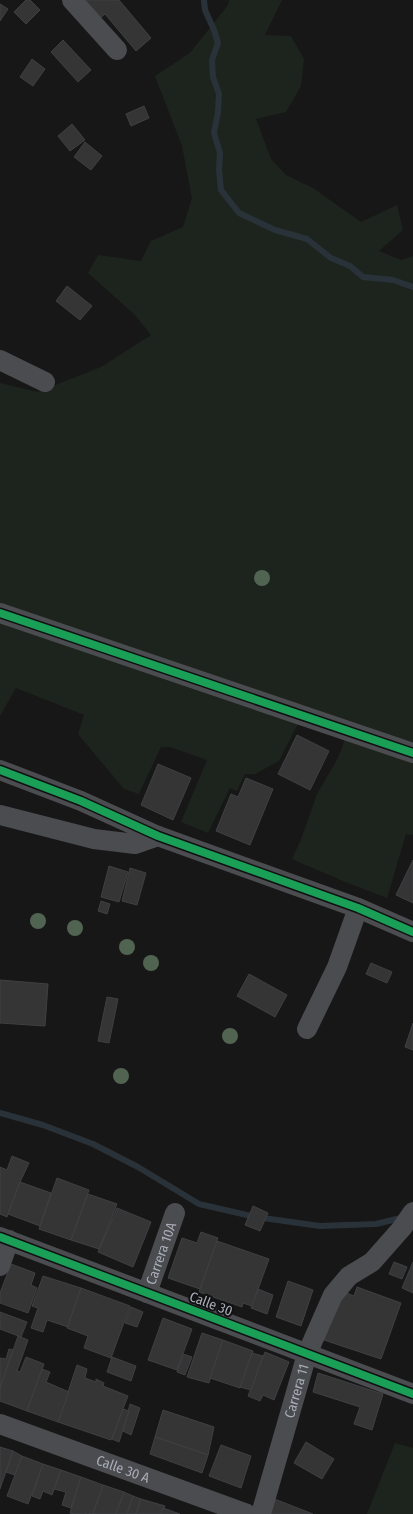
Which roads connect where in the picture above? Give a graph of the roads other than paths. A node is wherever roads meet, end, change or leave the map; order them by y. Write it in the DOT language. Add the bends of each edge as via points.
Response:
graph roads {
  1 [pos="72,0"];
  2 [pos="118,50"];
  3 [pos="0,360"];
  4 [pos="44,382"];
  5 [pos="0,613"];
  6 [pos="413,753"];
  7 [pos="0,770"];
  8 [pos="0,815"];
  9 [pos="158,836"];
  10 [pos="358,908"];
  11 [pos="413,932"];
  12 [pos="307,1029"];
  13 [pos="413,1212"];
  14 [pos="175,1213"];
  15 [pos="5,1238"];
  16 [pos="0,1266"];
  17 [pos="147,1293"];
  18 [pos="307,1354"];
  19 [pos="413,1394"];
  20 [pos="0,1424"];
  21 [pos="247,1514"];
  22 [pos="261,1514"];
  1 -- 2 [label="street"];
  3 -- 4 [label="street"];
  5 -- 6 [label="street"];
  7 -- 9 [label="street"];
  8 -- 9 [label="street" via="94,839 135,844"];
  9 -- 10 [label="street"];
  10 -- 11 [label="street"];
  10 -- 12 [label="street" via="337,967"];
  13 -- 18 [label="street, Carrera 11" via="372,1262 349,1276 333,1296"];
  14 -- 17 [label="street, Carrera 10A"];
  15 -- 16 [label="street"];
  15 -- 17 [label="street, Calle 30"];
  17 -- 18 [label="street, Calle 30"];
  18 -- 19 [label="street, Calle 30"];
  18 -- 22 [label="street, Carrera 11"];
  20 -- 21 [label="street, Calle 30 A"];
}
